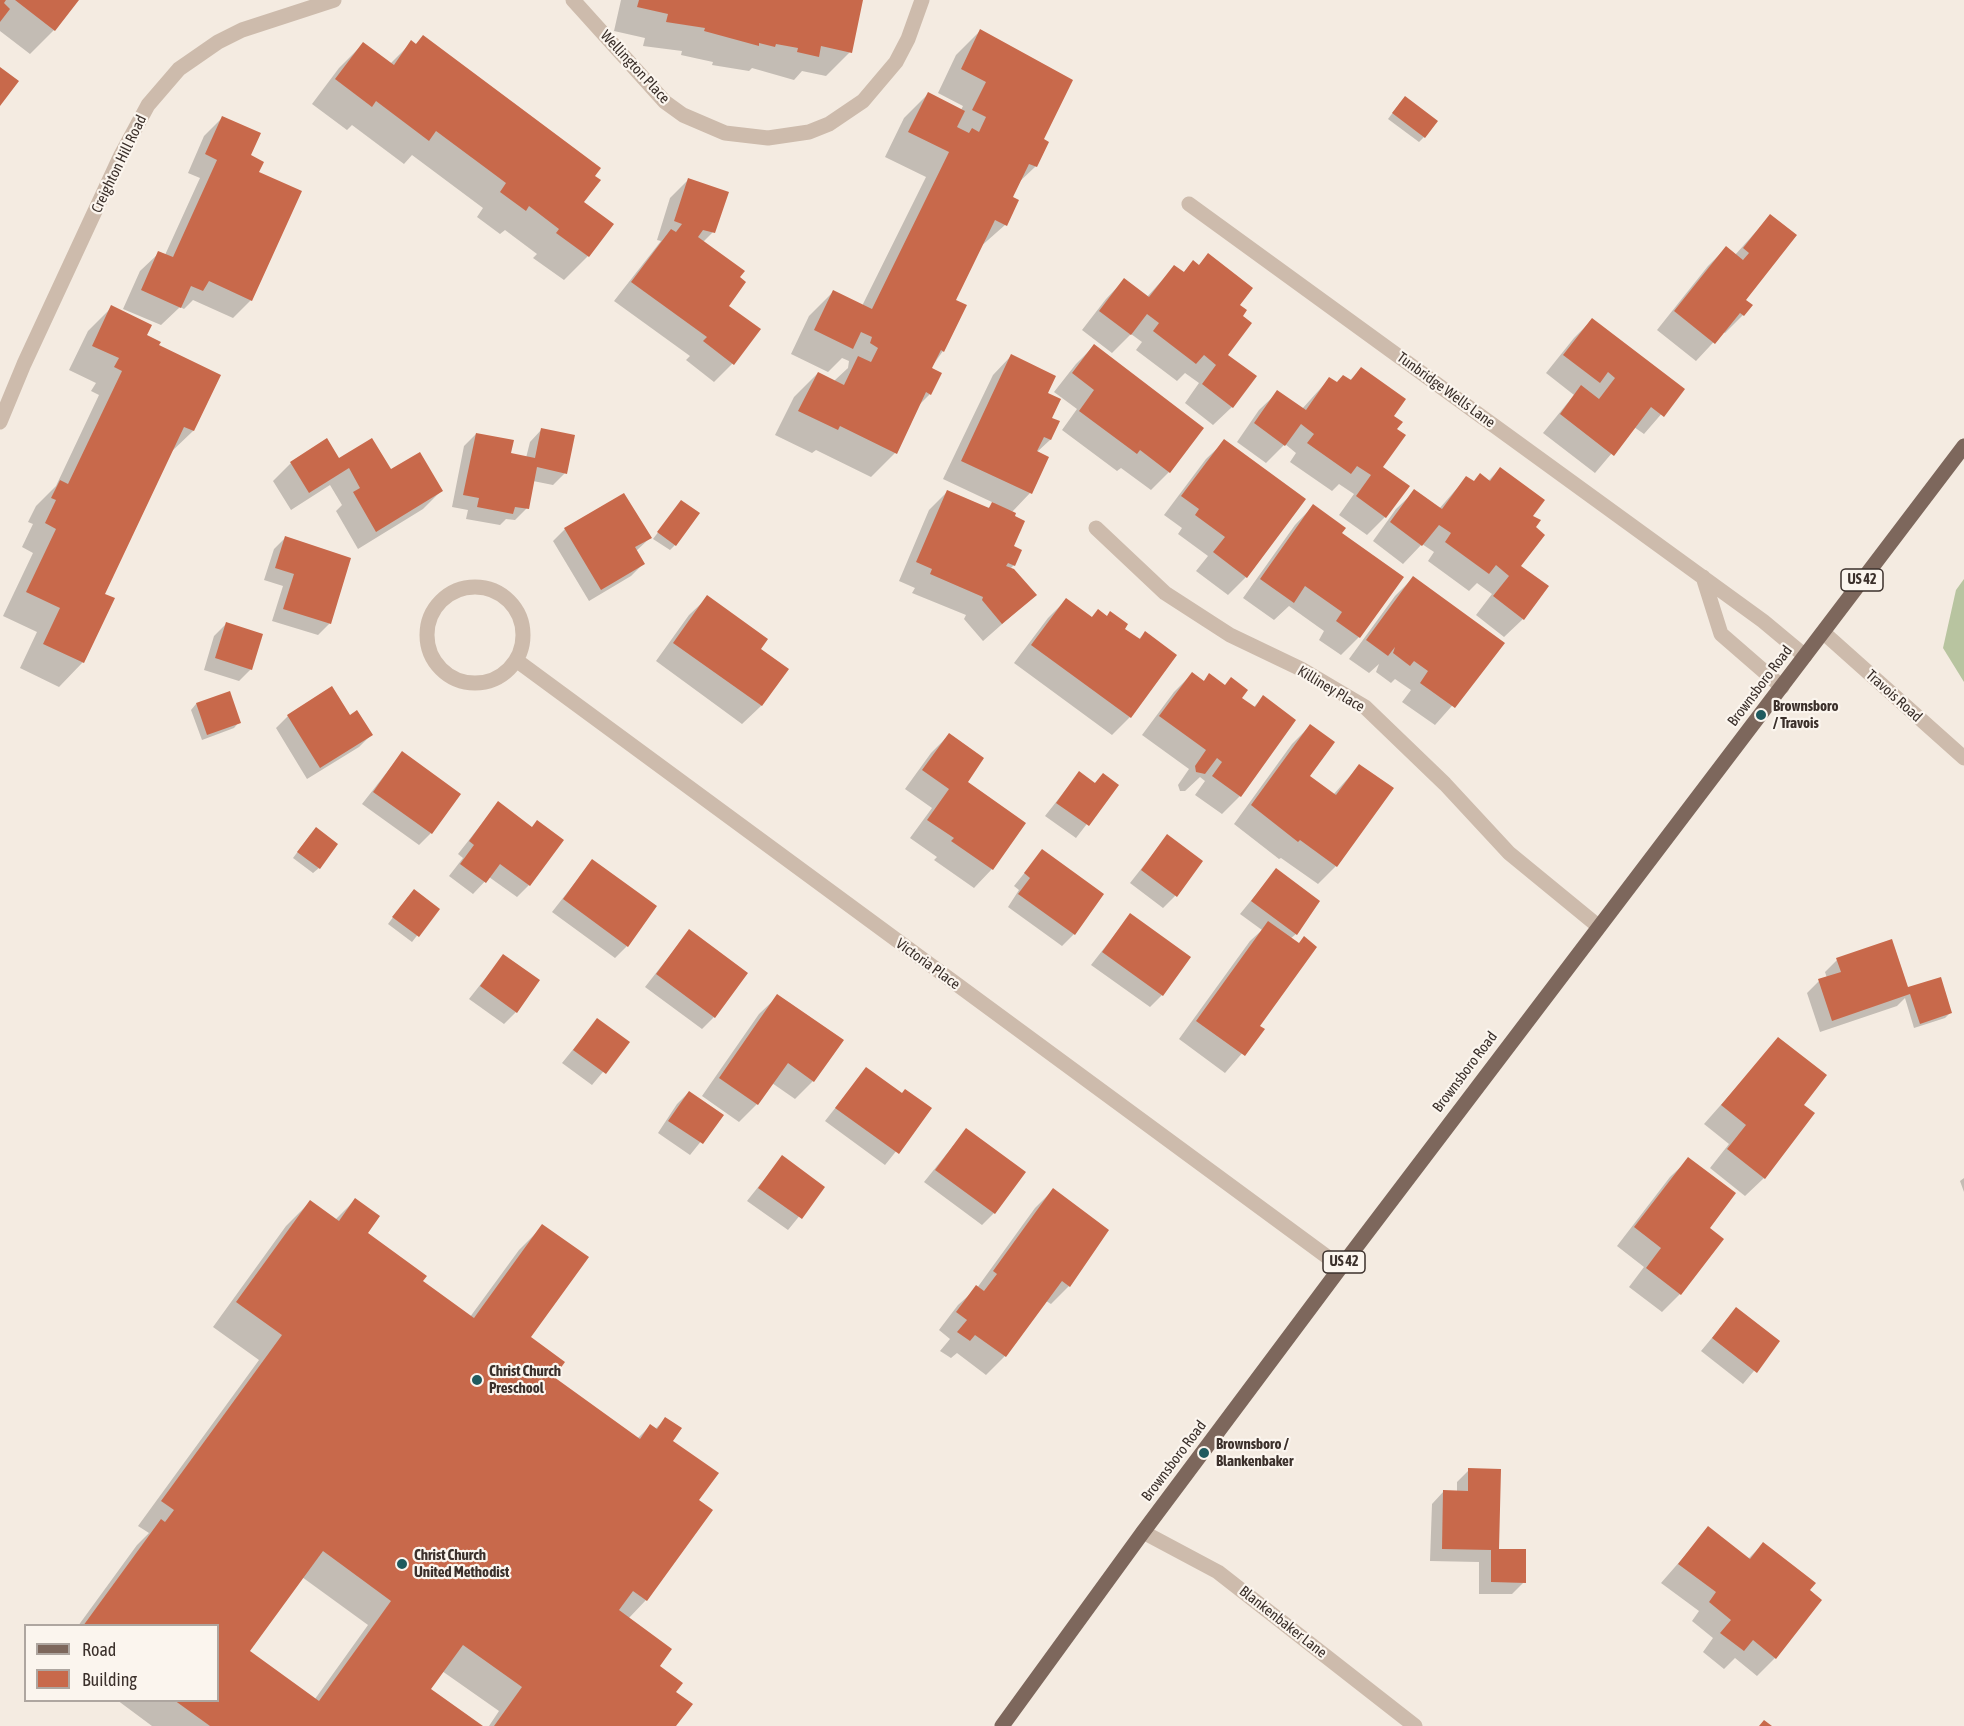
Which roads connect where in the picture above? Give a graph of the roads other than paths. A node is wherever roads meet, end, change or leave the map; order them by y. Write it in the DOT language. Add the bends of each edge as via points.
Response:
graph roads {
  1 [pos="334,0"];
  2 [pos="573,0"];
  3 [pos="922,0"];
  4 [pos="1189,204"];
  5 [pos="0,422"];
  6 [pos="1964,446"];
  7 [pos="1096,528"];
  8 [pos="1703,577"];
  9 [pos="1824,633"];
  10 [pos="1805,656"];
  11 [pos="516,660"];
  12 [pos="1782,687"];
  13 [pos="1964,758"];
  14 [pos="1598,926"];
  15 [pos="1341,1267"];
  16 [pos="1143,1532"];
  17 [pos="1002,1726"];
  18 [pos="1415,1726"];
  1 -- 5 [label="street, Creighton Hill Road" via="242,30 218,42 179,69 148,105 121,155"];
  2 -- 3 [label="street, Wellington Place" via="665,102 683,115 725,133 768,138 809,132 847,113 863,100 896,62"];
  4 -- 8 [label="street, Tunbridge Wells Lane"];
  6 -- 9 [label="main road, Brownsboro Road / US 42"];
  7 -- 14 [label="street, Killiney Place" via="1165,593 1230,635 1301,669 1365,707 1509,853"];
  8 -- 10 [label="street, Tunbridge Wells Lane"];
  8 -- 12 [label="street" via="1722,634"];
  9 -- 10 [label="main road, Brownsboro Road / US 42"];
  9 -- 13 [label="street, Travois Road"];
  10 -- 12 [label="main road, Brownsboro Road / US 42"];
  11 -- 11 [label="street" via="523,646 524,629 510,601 497,591 465,587 438,604 430,618 429,649 447,674 461,681 492,680"];
  11 -- 15 [label="street, Victoria Place"];
  12 -- 14 [label="main road, Brownsboro Road / US 42"];
  14 -- 15 [label="main road, Brownsboro Road / US 42"];
  15 -- 16 [label="main road, Brownsboro Road / US 42"];
  16 -- 17 [label="main road, Brownsboro Road / US 42"];
  16 -- 18 [label="street, Blankenbaker Lane" via="1218,1572"];
}
